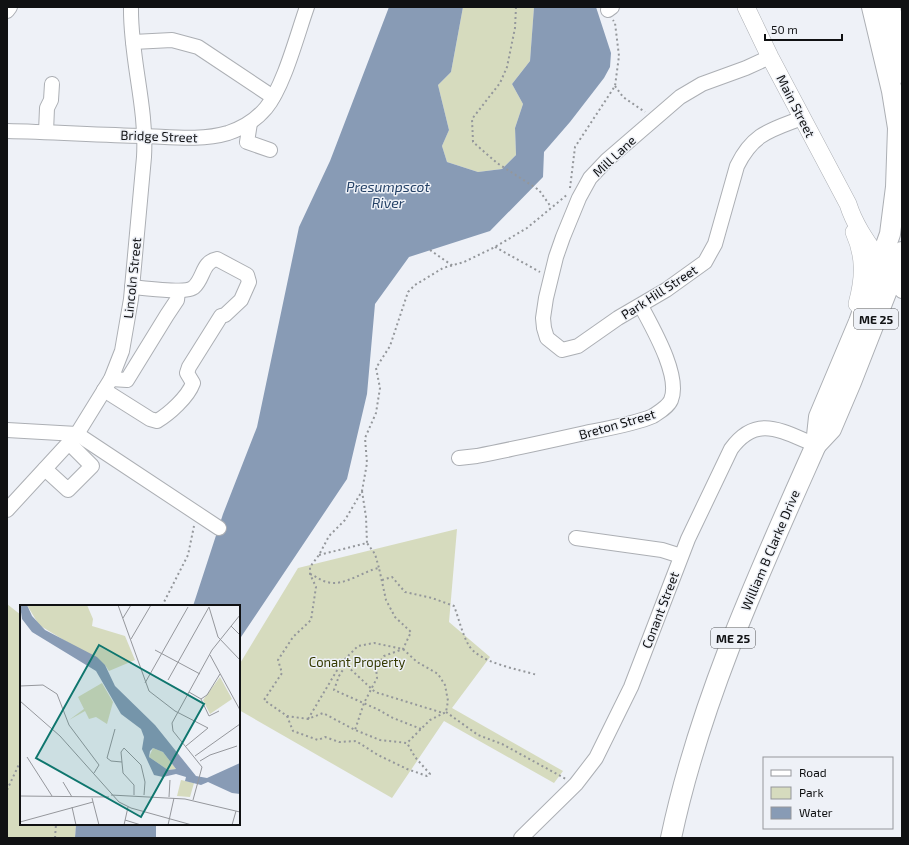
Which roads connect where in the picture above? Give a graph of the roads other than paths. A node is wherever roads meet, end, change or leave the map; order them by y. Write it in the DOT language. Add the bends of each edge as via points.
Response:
graph roads {
  1 [pos="10,7"];
  2 [pos="130,7"];
  3 [pos="307,7"];
  4 [pos="746,7"];
  5 [pos="872,7"];
  6 [pos="890,7"];
  7 [pos="7,11"];
  8 [pos="133,42"];
  9 [pos="770,57"];
  10 [pos="902,73"];
  11 [pos="52,84"];
  12 [pos="273,97"];
  13 [pos="899,115"];
  14 [pos="802,118"];
  15 [pos="250,123"];
  16 [pos="7,131"];
  17 [pos="46,132"];
  18 [pos="145,136"];
  19 [pos="270,150"];
  20 [pos="848,204"];
  21 [pos="895,267"];
  22 [pos="132,287"];
  23 [pos="178,291"];
  24 [pos="641,306"];
  25 [pos="859,322"];
  26 [pos="556,345"];
  27 [pos="107,385"];
  28 [pos="825,423"];
  29 [pos="7,430"];
  30 [pos="73,439"];
  31 [pos="816,445"];
  32 [pos="459,458"];
  33 [pos="45,469"];
  34 [pos="7,510"];
  35 [pos="219,528"];
  36 [pos="576,538"];
  37 [pos="681,556"];
  38 [pos="522,838"];
  39 [pos="671,838"];
  1 -- 7 [label="street"];
  2 -- 8 [label="street, Lincoln Street"];
  3 -- 12 [label="street, Bridge Street"];
  4 -- 9 [label="main road, Main Street"];
  5 -- 13 [label="highway"];
  6 -- 10 [label="highway"];
  8 -- 12 [label="street" via="172,40 198,48"];
  8 -- 18 [label="street, Lincoln Street"];
  9 -- 14 [label="main road, Main Street"];
  9 -- 26 [label="street, Mill Lane" via="702,84 680,97 607,160 590,178 563,237 551,278 543,318 547,338"];
  11 -- 17 [label="street"];
  12 -- 15 [label="street, Bridge Street"];
  13 -- 21 [label="highway" via="896,187 890,234"];
  14 -- 20 [label="main road, Main Street"];
  14 -- 24 [label="street, Park Hill Street" via="766,132 748,147 737,166 721,225 705,262"];
  15 -- 18 [label="street, Bridge Street" via="227,133 203,137"];
  15 -- 19 [label="street" via="247,142"];
  16 -- 17 [label="street, Bridge Street"];
  17 -- 18 [label="street, Bridge Street"];
  18 -- 22 [label="street, Lincoln Street"];
  20 -- 21 [label="main road, Main Street" via="859,231"];
  20 -- 25 [label="main road" via="847,218 863,263 857,305"];
  21 -- 25 [label="highway, ME 25"];
  21 -- 28 [label="highway, ME 25" via="851,382"];
  22 -- 23 [label="street"];
  22 -- 27 [label="street, Lincoln Street" via="122,351"];
  23 -- 27 [label="street" via="177,300 127,380"];
  23 -- 27 [label="street" via="194,287 208,262 217,259 247,275 249,282 241,300 221,316 188,366 193,383 190,390 165,416 157,421 150,419"];
  24 -- 26 [label="street, Park Hill Street" via="618,318 578,346 562,350"];
  24 -- 32 [label="street, Breton Street" via="662,345 672,380 671,400 662,410 652,416 604,429"];
  25 -- 28 [label="highway, ME 25"];
  27 -- 30 [label="street, Lincoln Street"];
  28 -- 31 [label="highway, William B Clarke Drive"];
  29 -- 30 [label="street"];
  30 -- 33 [label="street, Lincoln Street"];
  30 -- 33 [label="street" via="92,466 68,490"];
  30 -- 35 [label="street"];
  31 -- 37 [label="street, Conant Street" via="770,427 759,428 738,440"];
  31 -- 39 [label="highway, William B Clarke Drive / ME 25" via="743,613 708,704"];
  33 -- 34 [label="street, Lincoln Street"];
  36 -- 37 [label="street" via="662,550"];
  37 -- 38 [label="street, Conant Street" via="631,687 596,758 576,784"];
}
